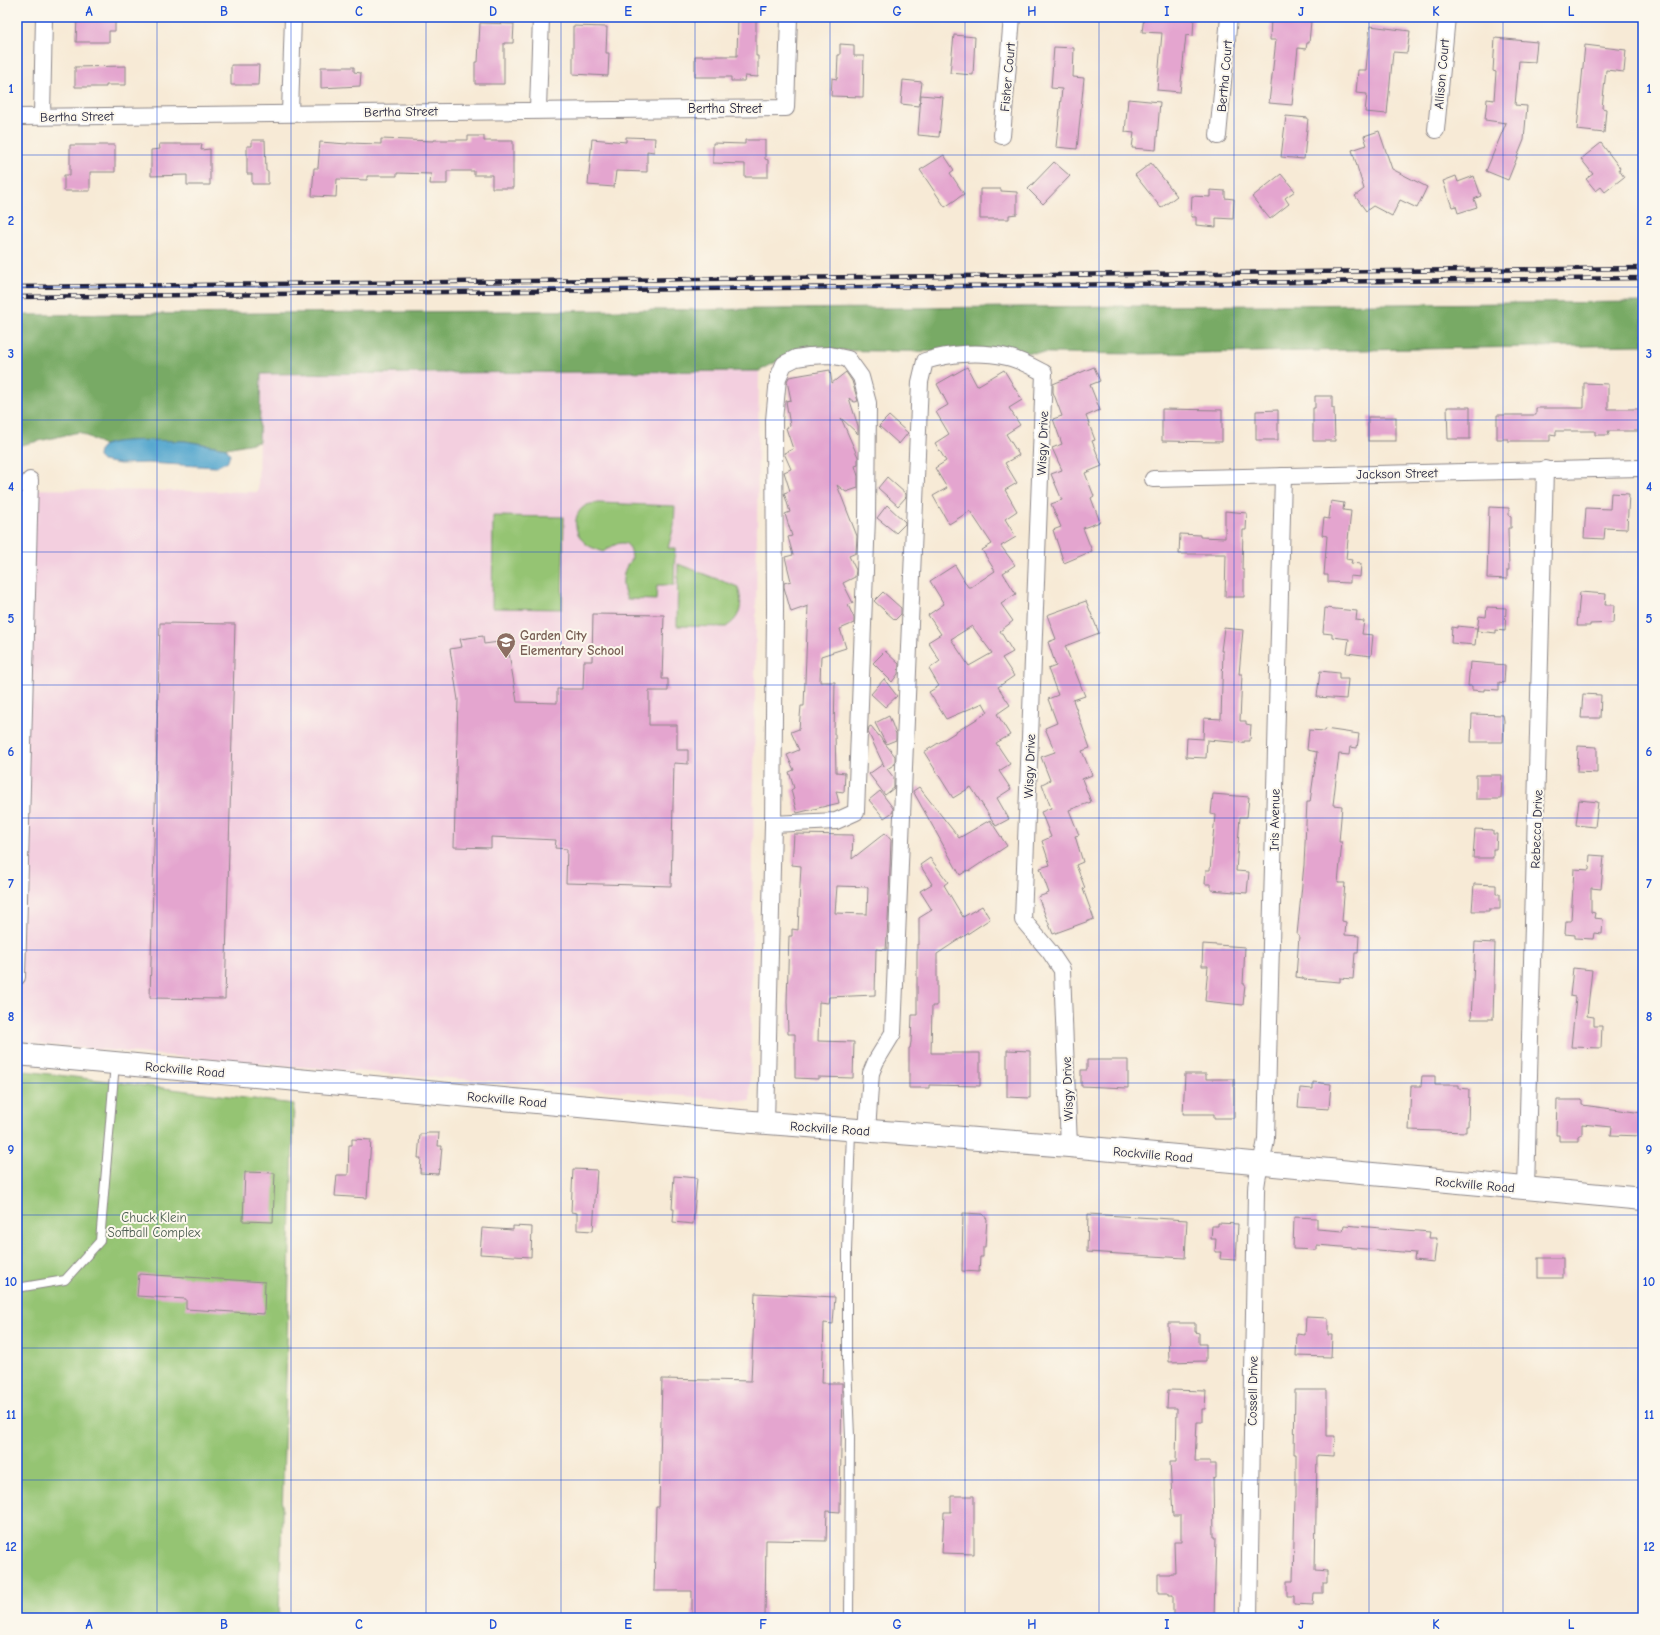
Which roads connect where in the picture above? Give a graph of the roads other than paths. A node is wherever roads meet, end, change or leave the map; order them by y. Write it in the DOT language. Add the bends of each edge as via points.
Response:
graph roads {
  1 [pos="44,17"];
  2 [pos="293,17"];
  3 [pos="541,17"];
  4 [pos="788,17"];
  5 [pos="1012,17"];
  6 [pos="1230,17"];
  7 [pos="1447,17"];
  8 [pos="538,110"];
  9 [pos="290,113"];
  10 [pos="17,116"];
  11 [pos="42,116"];
  12 [pos="1436,130"];
  13 [pos="1002,136"];
  14 [pos="1218,136"];
  15 [pos="1641,468"];
  16 [pos="1545,469"];
  17 [pos="1283,476"];
  18 [pos="1153,479"];
  19 [pos="30,480"];
  20 [pos="773,824"];
  21 [pos="17,977"];
  22 [pos="17,1054"];
  23 [pos="115,1062"];
  24 [pos="766,1123"];
  25 [pos="859,1130"];
  26 [pos="1069,1146"];
  27 [pos="1261,1164"];
  28 [pos="1526,1189"];
  29 [pos="1643,1199"];
  30 [pos="17,1288"];
  31 [pos="849,1618"];
  32 [pos="1249,1618"];
  1 -- 11 [label="street"];
  2 -- 9 [label="street"];
  3 -- 8 [label="street"];
  4 -- 8 [label="street, Bertha Street" via="786,108"];
  5 -- 13 [label="street, Fisher Court"];
  6 -- 14 [label="street, Bertha Court"];
  7 -- 12 [label="street, Allison Court"];
  8 -- 9 [label="street, Bertha Street"];
  9 -- 11 [label="street, Bertha Street"];
  10 -- 11 [label="street, Bertha Street"];
  15 -- 16 [label="street, Jackson Street"];
  16 -- 17 [label="street, Jackson Street"];
  16 -- 28 [label="street, Rebecca Drive"];
  17 -- 18 [label="street, Jackson Street"];
  17 -- 27 [label="street, Iris Avenue" via="1266,1139"];
  19 -- 21 [label="street"];
  20 -- 20 [label="street" via="774,420 778,378 784,364 796,358 830,355 848,359 861,377 868,403 856,812 836,821"];
  20 -- 24 [label="street"];
  22 -- 23 [label="main road, Rockville Road"];
  23 -- 24 [label="main road, Rockville Road"];
  23 -- 30 [label="lane" via="100,1242 66,1280"];
  24 -- 25 [label="main road, Rockville Road"];
  25 -- 26 [label="main road, Rockville Road"];
  25 -- 26 [label="street, Wisgy Drive" via="871,1073 893,1033 920,382 925,361 945,355 979,354 1008,357 1044,373 1023,920 1062,970"];
  25 -- 31 [label="lane" via="847,1251"];
  26 -- 27 [label="main road, Rockville Road"];
  27 -- 28 [label="main road, Rockville Road"];
  27 -- 32 [label="street, Cossell Drive" via="1256,1191"];
  28 -- 29 [label="main road, Rockville Road"];
}
